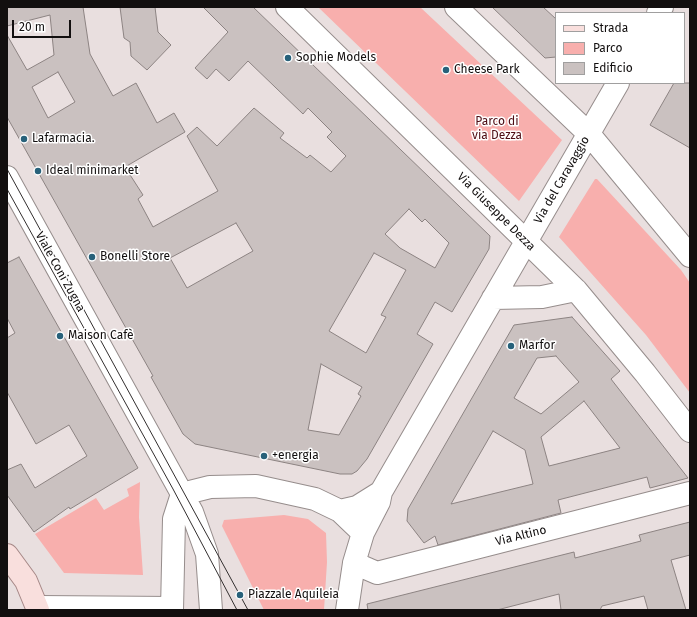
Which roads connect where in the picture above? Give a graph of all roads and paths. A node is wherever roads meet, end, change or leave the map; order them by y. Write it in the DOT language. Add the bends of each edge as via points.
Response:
graph roads {
  1 [pos="287,7"];
  2 [pos="456,7"];
  3 [pos="546,84"];
  4 [pos="617,84"];
  5 [pos="589,134"];
  6 [pos="7,177"];
  7 [pos="526,242"];
  8 [pos="690,256"];
  9 [pos="576,290"];
  10 [pos="493,298"];
  11 [pos="690,431"];
  12 [pos="382,492"];
  13 [pos="690,493"];
  14 [pos="182,494"];
  15 [pos="340,511"];
  16 [pos="362,533"];
  17 [pos="8,560"];
  18 [pos="354,563"];
  19 [pos="36,609"];
  20 [pos="172,609"];
  21 [pos="210,610"];
  22 [pos="347,610"];
  1 -- 7 [label="street, Via Giuseppe Dezza"];
  2 -- 3 [label="street"];
  3 -- 5 [label="street"];
  4 -- 5 [label="street, Via del Caravaggio"];
  5 -- 7 [label="street, Via del Caravaggio"];
  5 -- 8 [label="street"];
  6 -- 14 [label="street, Viale Coni Zugna"];
  7 -- 9 [label="street, Via Giuseppe Dezza"];
  7 -- 10 [label="street, Via del Caravaggio"];
  9 -- 10 [label="street" via="542,297"];
  9 -- 11 [label="street, Via Giuseppe Dezza"];
  10 -- 12 [label="street, Via del Caravaggio"];
  12 -- 15 [label="street" via="356,507"];
  12 -- 16 [label="street, Via del Caravaggio"];
  13 -- 18 [label="street, Via Altino" via="377,573"];
  14 -- 15 [label="street" via="210,487 256,486 315,498"];
  14 -- 20 [label="street" via="174,519"];
  14 -- 21 [label="street" via="200,530 207,554"];
  15 -- 16 [label="street"];
  16 -- 18 [label="street"];
  17 -- 19 [label="main road" via="26,581"];
  18 -- 22 [label="street"];
  19 -- 20 [label="street"];
}
